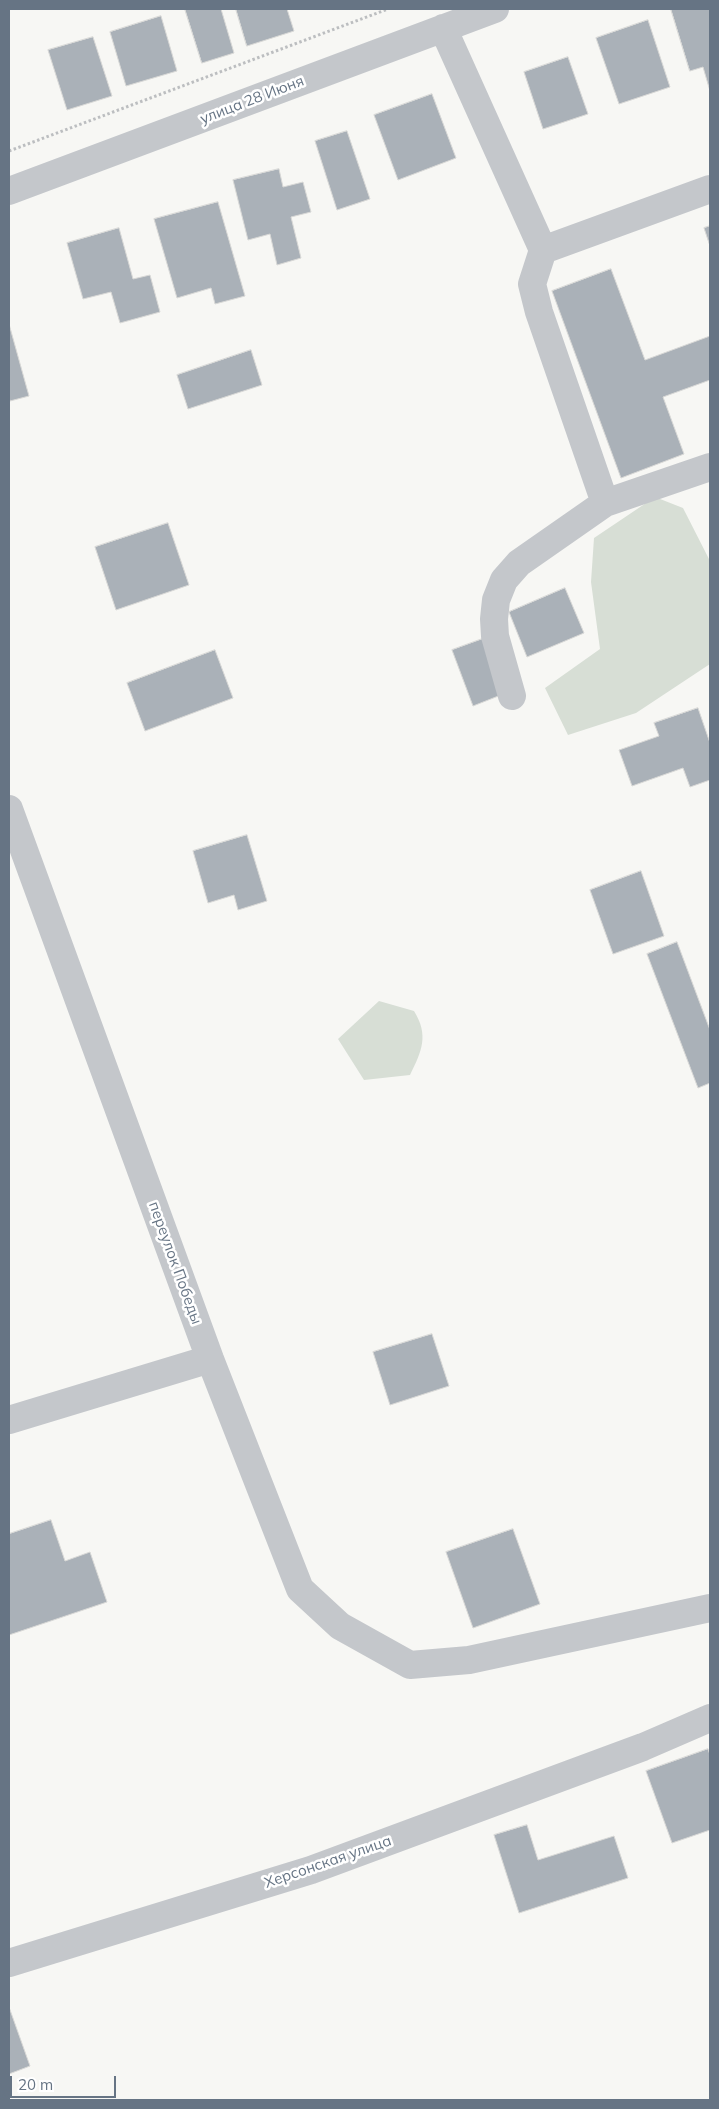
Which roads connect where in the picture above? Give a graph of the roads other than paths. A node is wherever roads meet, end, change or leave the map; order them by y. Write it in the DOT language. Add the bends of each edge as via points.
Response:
graph roads {
  1 [pos="495,9"];
  2 [pos="444,28"];
  3 [pos="710,189"];
  4 [pos="9,191"];
  5 [pos="543,250"];
  6 [pos="710,467"];
  7 [pos="604,503"];
  8 [pos="512,696"];
  9 [pos="9,809"];
  10 [pos="210,1359"];
  11 [pos="9,1420"];
  12 [pos="709,1612"];
  13 [pos="710,1718"];
  14 [pos="9,1962"];
  1 -- 2 [label="street, улица 28 Июня"];
  2 -- 4 [label="street, улица 28 Июня"];
  2 -- 5 [label="street"];
  3 -- 5 [label="street"];
  5 -- 7 [label="street" via="532,284"];
  6 -- 7 [label="street"];
  7 -- 8 [label="street" via="519,563 504,580 496,600 494,619"];
  9 -- 10 [label="street, переулок Победы"];
  10 -- 11 [label="street"];
  10 -- 12 [label="street, переулок Победы" via="300,1589 340,1626 410,1665 469,1660"];
  13 -- 14 [label="street, Херсонская улица" via="643,1747 310,1870"];
}
